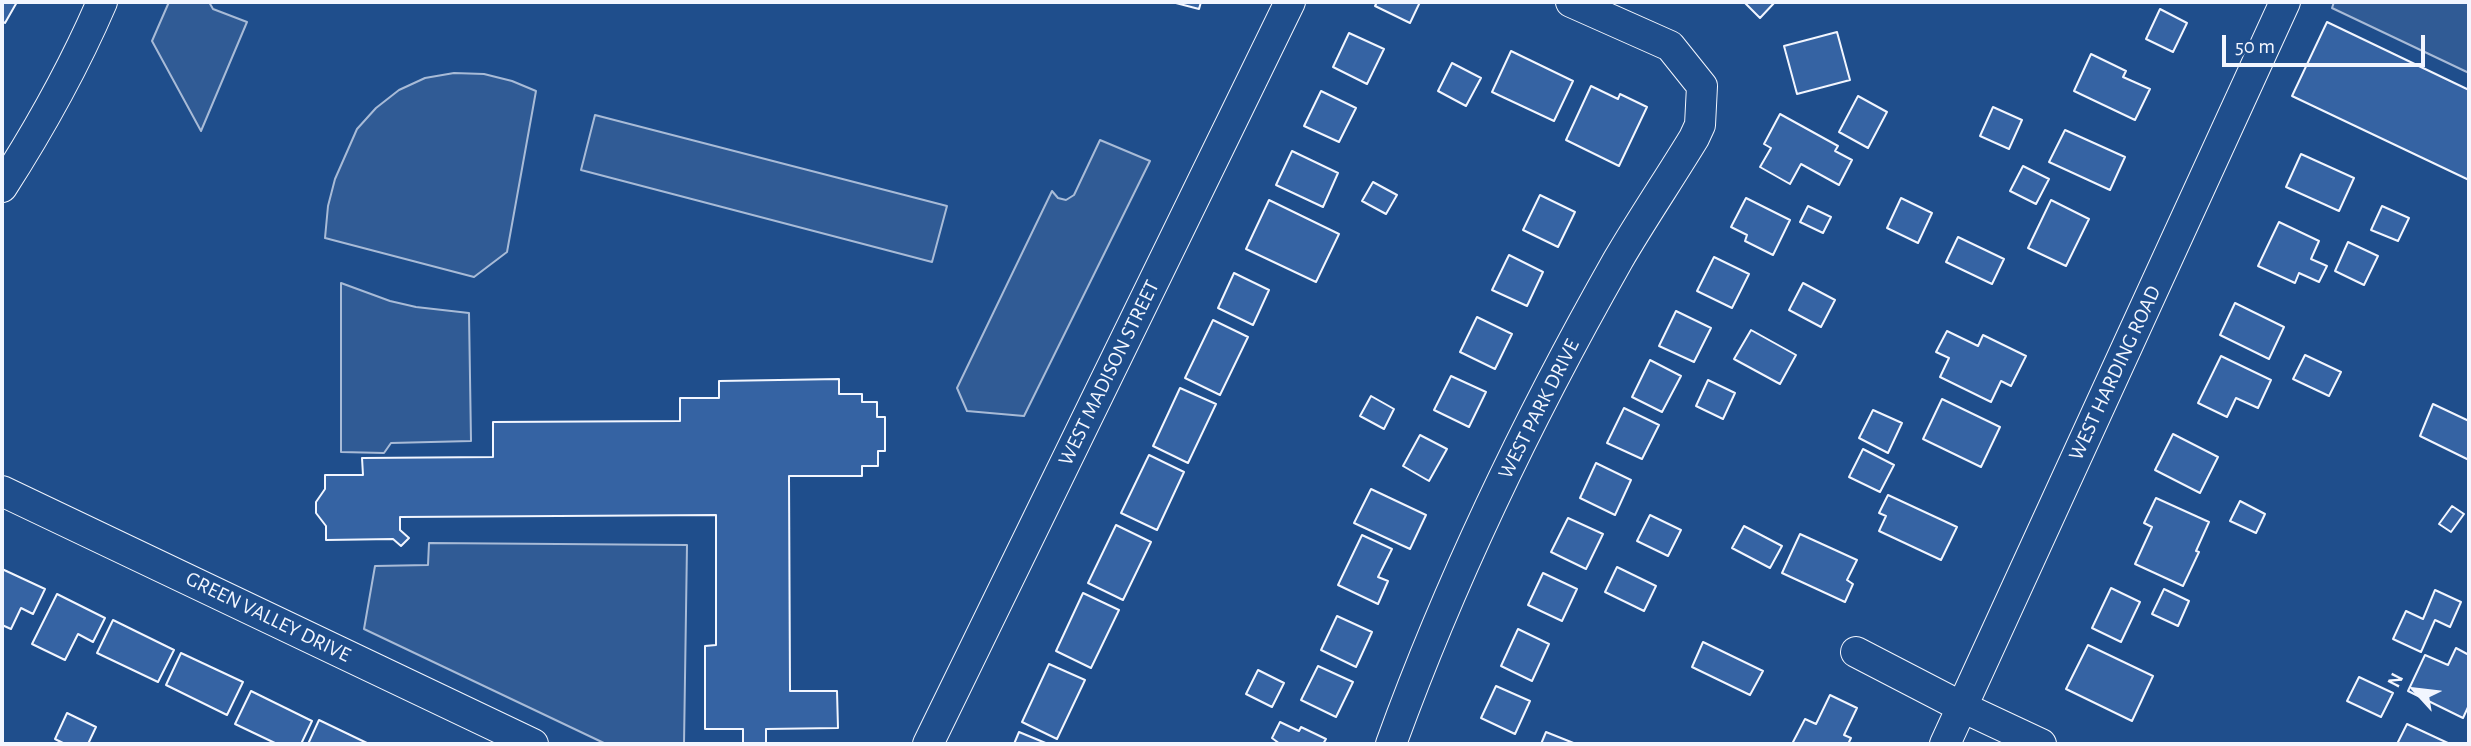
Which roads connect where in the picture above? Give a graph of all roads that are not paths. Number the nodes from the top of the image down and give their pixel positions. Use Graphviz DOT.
graph roads {
  1 [pos="102,2"];
  2 [pos="1290,2"];
  3 [pos="1571,2"];
  4 [pos="2285,2"];
  5 [pos="2,187"];
  6 [pos="2,491"];
  7 [pos="1856,652"];
  8 [pos="1962,707"];
  9 [pos="533,744"];
  10 [pos="928,744"];
  11 [pos="1391,744"];
  12 [pos="1945,744"];
  13 [pos="2041,744"];
  1 -- 5 [label="street"];
  2 -- 10 [label="street, WEST MADISON STREET"];
  3 -- 11 [label="street, WEST PARK DRIVE"];
  4 -- 8 [label="street, WEST HARDING ROAD"];
  6 -- 9 [label="street, GREEN VALLEY DRIVE"];
  7 -- 8 [label="street"];
  8 -- 12 [label="street, WEST HARDING ROAD"];
  8 -- 13 [label="street"];
}
